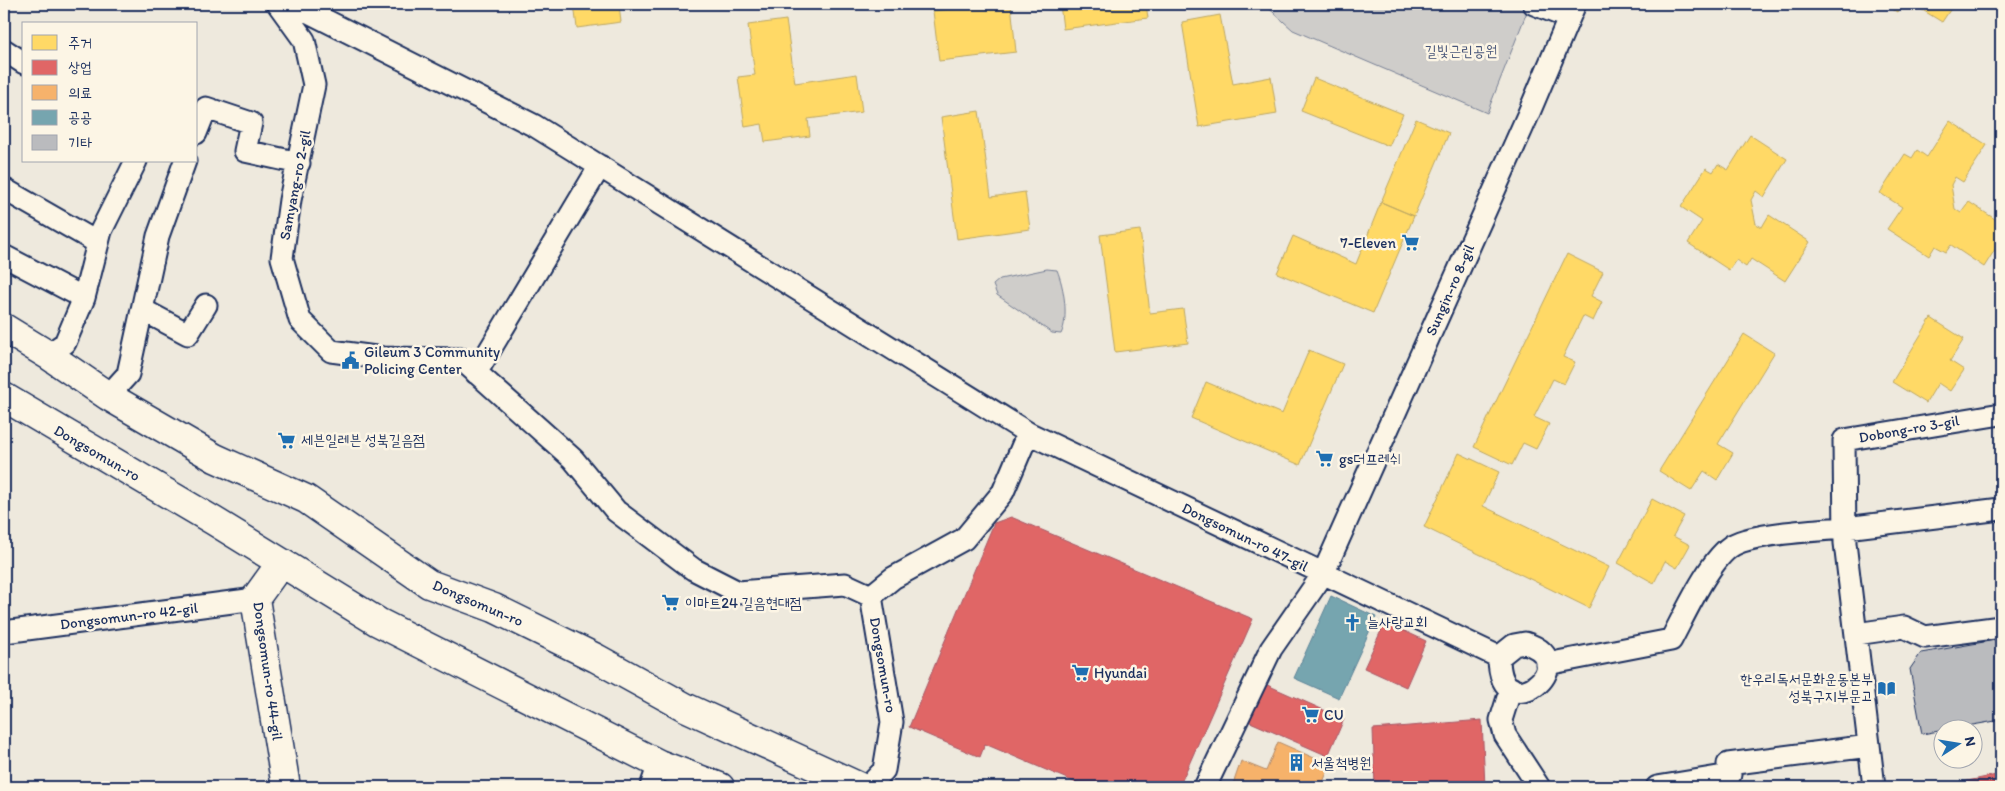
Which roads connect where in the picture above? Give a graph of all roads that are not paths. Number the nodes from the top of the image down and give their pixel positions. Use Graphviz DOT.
graph roads {
  1 [pos="278,4"];
  2 [pos="294,4"];
  3 [pos="1534,4"];
  4 [pos="1572,11"];
  5 [pos="4,50"];
  6 [pos="22,62"];
  7 [pos="198,128"];
  8 [pos="136,162"];
  9 [pos="185,162"];
  10 [pos="299,163"];
  11 [pos="600,166"];
  12 [pos="4,189"];
  13 [pos="98,243"];
  14 [pos="4,256"];
  15 [pos="84,298"];
  16 [pos="206,305"];
  17 [pos="143,310"];
  18 [pos="4,328"];
  19 [pos="48,355"];
  20 [pos="468,366"];
  21 [pos="108,396"];
  22 [pos="4,397"];
  23 [pos="2001,414"];
  24 [pos="1028,433"];
  25 [pos="2001,509"];
  26 [pos="1845,528"];
  27 [pos="280,563"];
  28 [pos="1323,574"];
  29 [pos="871,596"];
  30 [pos="255,600"];
  31 [pos="2001,627"];
  32 [pos="4,632"];
  33 [pos="1856,634"];
  34 [pos="1499,657"];
  35 [pos="1547,664"];
  36 [pos="1511,688"];
  37 [pos="1869,746"];
  38 [pos="655,775"];
  39 [pos="1731,781"];
  40 [pos="286,787"];
  41 [pos="720,787"];
  42 [pos="860,787"];
  43 [pos="868,787"];
  44 [pos="1205,787"];
  45 [pos="1539,787"];
  46 [pos="1657,787"];
  47 [pos="1874,787"];
  1 -- 10 [label="street, Samyang-ro 2-gil"];
  2 -- 11 [label="street, Dongsomun-ro 47-gil"];
  3 -- 4 [label="street"];
  4 -- 28 [label="street, Sungin-ro 8-gil"];
  5 -- 6 [label="street"];
  7 -- 10 [label="street"];
  8 -- 13 [label="street"];
  9 -- 17 [label="street"];
  10 -- 20 [label="street, Samyang-ro 2-gil"];
  11 -- 20 [label="street"];
  11 -- 24 [label="street, Dongsomun-ro 47-gil"];
  12 -- 13 [label="street"];
  13 -- 15 [label="street"];
  14 -- 15 [label="street"];
  15 -- 19 [label="street"];
  16 -- 17 [label="street"];
  17 -- 21 [label="street"];
  18 -- 19 [label="main road, Dongsomun-ro"];
  19 -- 21 [label="main road, Dongsomun-ro"];
  20 -- 29 [label="street"];
  21 -- 42 [label="main road, Dongsomun-ro"];
  22 -- 27 [label="main road, Dongsomun-ro"];
  23 -- 26 [label="street, Dobong-ro 3-gil"];
  24 -- 28 [label="street, Dongsomun-ro 47-gil"];
  24 -- 29 [label="street"];
  25 -- 26 [label="street"];
  26 -- 33 [label="street, Dobong-ro 3-gil"];
  26 -- 35 [label="street"];
  27 -- 30 [label="main road, Dongsomun-ro 44-gil"];
  27 -- 38 [label="main road, Dongsomun-ro"];
  28 -- 34 [label="street"];
  28 -- 44 [label="street, Dongsomun-ro 47-gil"];
  29 -- 43 [label="street, Dongsomun-ro"];
  30 -- 32 [label="street, Dongsomun-ro 42-gil"];
  30 -- 40 [label="main road, Dongsomun-ro 44-gil"];
  31 -- 33 [label="street"];
  33 -- 37 [label="street, Dobong-ro 3-gil"];
  34 -- 35 [label="street"];
  34 -- 36 [label="street"];
  35 -- 36 [label="street"];
  36 -- 45 [label="street"];
  37 -- 39 [label="street"];
  37 -- 47 [label="street, Dobong-ro 3-gil"];
  38 -- 41 [label="main road, Dongsomun-ro"];
  39 -- 46 [label="street"];
}
